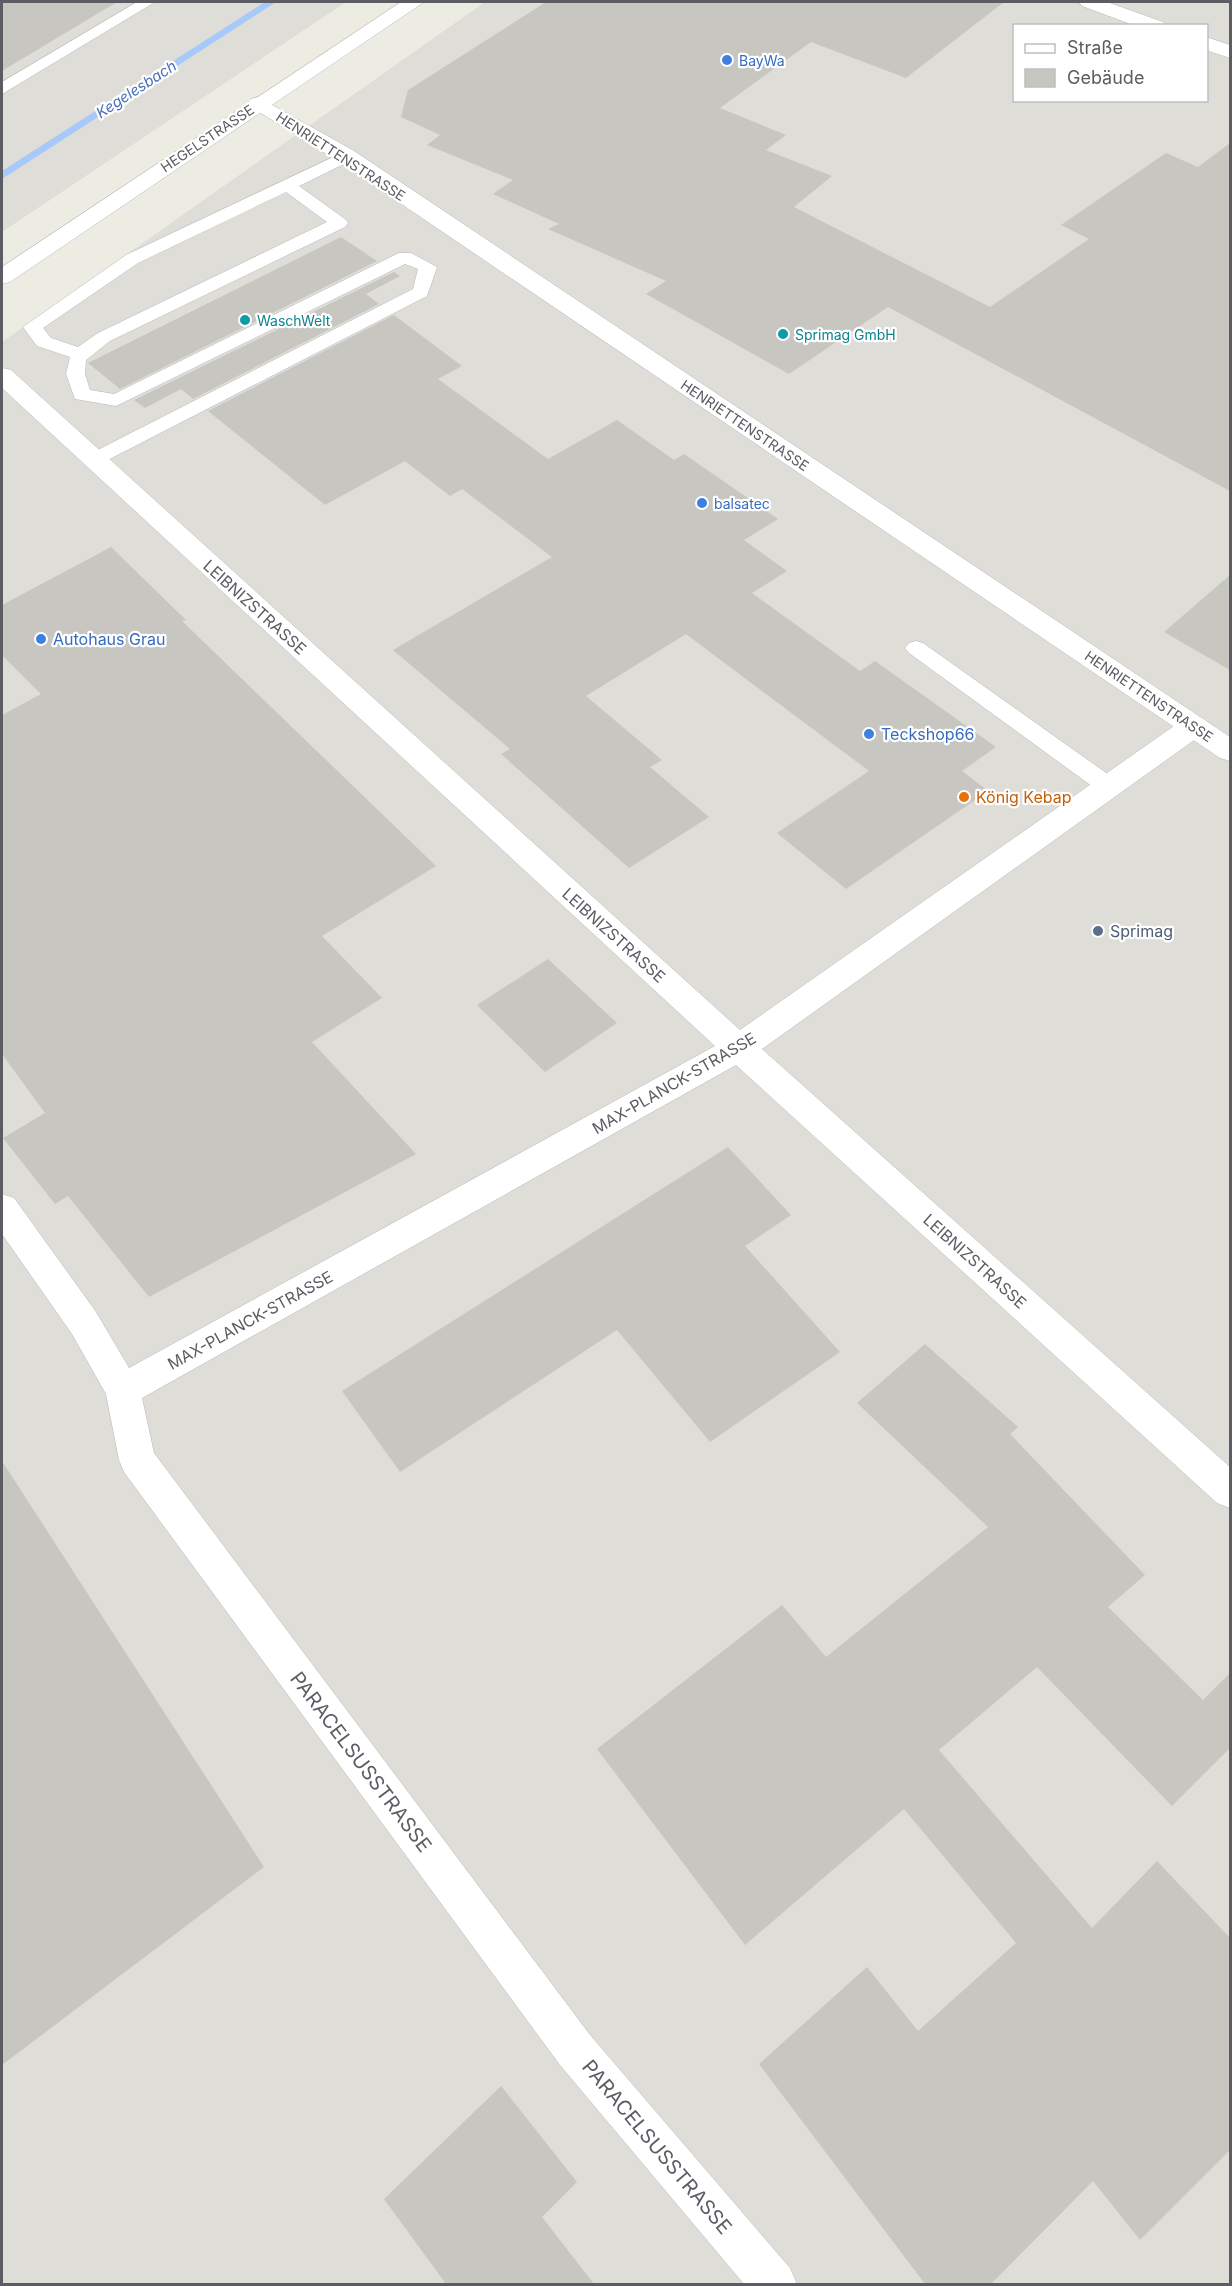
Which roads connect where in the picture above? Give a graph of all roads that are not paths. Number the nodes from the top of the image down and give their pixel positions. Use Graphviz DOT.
graph roads {
  1 [pos="147,2"];
  2 [pos="414,2"];
  3 [pos="1089,2"];
  4 [pos="1150,24"];
  5 [pos="1208,44"];
  6 [pos="1230,52"];
  7 [pos="2,89"];
  8 [pos="258,103"];
  9 [pos="346,156"];
  10 [pos="287,185"];
  11 [pos="2,277"];
  12 [pos="79,354"];
  13 [pos="2,375"];
  14 [pos="93,460"];
  15 [pos="916,648"];
  16 [pos="1194,726"];
  17 [pos="1230,751"];
  18 [pos="1108,786"];
  19 [pos="739,1048"];
  20 [pos="2,1208"];
  21 [pos="123,1390"];
  22 [pos="1230,1491"];
  23 [pos="774,2284"];
  1 -- 7 [label="lane"];
  2 -- 8 [label="street, HEGELSTRASSE"];
  3 -- 4 [label="street"];
  5 -- 6 [label="street"];
  8 -- 9 [label="street, HENRIETTENSTRASSE"];
  8 -- 11 [label="street, HEGELSTRASSE"];
  9 -- 10 [label="lane"];
  9 -- 16 [label="street, HENRIETTENSTRASSE"];
  10 -- 12 [label="lane"];
  10 -- 12 [label="lane"];
  12 -- 14 [label="lane"];
  13 -- 14 [label="street, LEIBNIZSTRASSE"];
  14 -- 19 [label="street, LEIBNIZSTRASSE"];
  15 -- 18 [label="lane"];
  16 -- 17 [label="street, HENRIETTENSTRASSE"];
  16 -- 18 [label="street, MAX-PLANCK-STRASSE"];
  18 -- 19 [label="street, MAX-PLANCK-STRASSE"];
  19 -- 21 [label="street, MAX-PLANCK-STRASSE"];
  19 -- 22 [label="street, LEIBNIZSTRASSE"];
  20 -- 21 [label="street, PARACELSUSSTRASSE"];
  21 -- 23 [label="street, PARACELSUSSTRASSE"];
}
